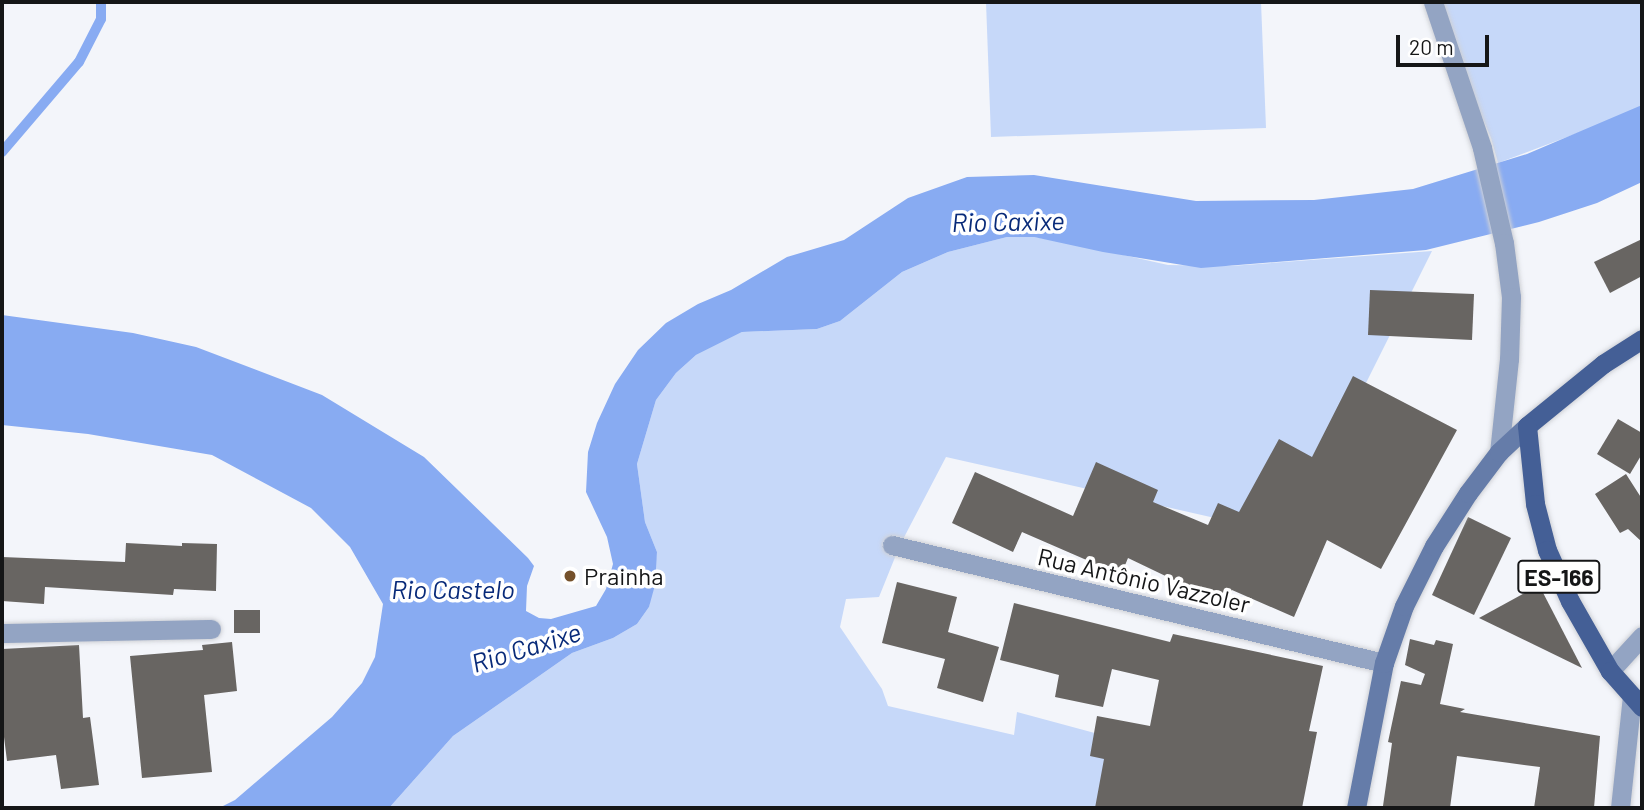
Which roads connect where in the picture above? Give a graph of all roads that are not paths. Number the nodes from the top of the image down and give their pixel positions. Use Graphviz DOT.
graph roads {
  1 [pos="1433,2"];
  2 [pos="1642,339"];
  3 [pos="1527,426"];
  4 [pos="1499,453"];
  5 [pos="892,545"];
  6 [pos="211,629"];
  7 [pos="2,633"];
  8 [pos="1642,636"];
  9 [pos="1384,663"];
  10 [pos="1610,671"];
  11 [pos="1637,701"];
  12 [pos="1356,808"];
  13 [pos="1620,808"];
  1 -- 4 [label="street"];
  2 -- 3 [label="main road"];
  3 -- 4 [label="main road"];
  3 -- 10 [label="main road, ES-166"];
  4 -- 9 [label="main road"];
  5 -- 9 [label="street, Rua Antônio Vazzoler"];
  6 -- 7 [label="street"];
  8 -- 10 [label="street"];
  9 -- 12 [label="main road"];
  10 -- 11 [label="main road, ES-166"];
  11 -- 13 [label="street"];
}
